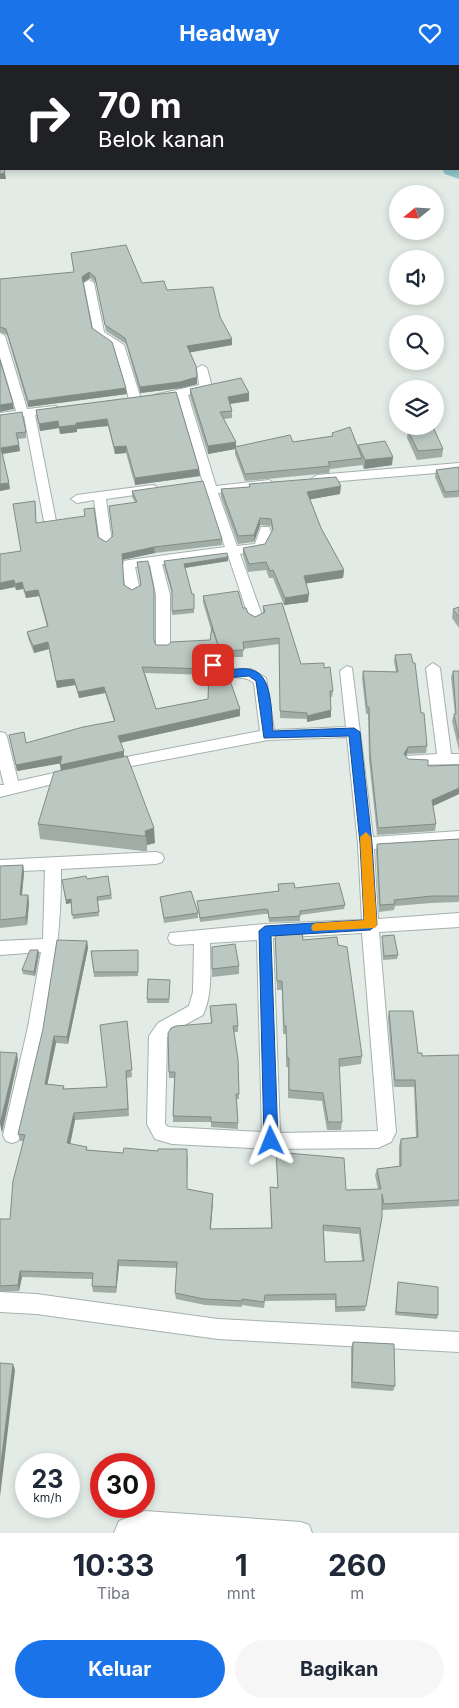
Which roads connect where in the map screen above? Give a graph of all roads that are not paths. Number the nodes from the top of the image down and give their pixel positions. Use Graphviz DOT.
graph roads {
  1 [pos="89,283"];
  2 [pos="0,336"];
  3 [pos="202,368"];
  4 [pos="182,393"];
  5 [pos="67,407"];
  6 [pos="26,412"];
  7 [pos="0,416"];
  8 [pos="459,467"];
  9 [pos="302,481"];
  10 [pos="282,482"];
  11 [pos="206,484"];
  12 [pos="164,487"];
  13 [pos="100,497"];
  14 [pos="77,499"];
  15 [pos="50,521"];
  16 [pos="264,530"];
  17 [pos="106,543"];
  18 [pos="231,551"];
  19 [pos="154,559"];
  20 [pos="133,591"];
  21 [pos="256,618"];
  22 [pos="163,647"];
  23 [pos="213,665"];
  24 [pos="433,668"];
  25 [pos="347,671"];
  26 [pos="354,732"];
  27 [pos="268,735"];
  28 [pos="0,737"];
  29 [pos="452,759"];
  30 [pos="412,760"];
  31 [pos="6,790"];
  32 [pos="459,837"];
  33 [pos="366,843"];
  34 [pos="156,858"];
  35 [pos="53,863"];
  36 [pos="0,866"];
  37 [pos="459,920"];
  38 [pos="370,925"];
  39 [pos="265,931"];
  40 [pos="202,936"];
  41 [pos="176,938"];
  42 [pos="50,945"];
  43 [pos="0,948"];
  44 [pos="12,1135"];
  45 [pos="271,1141"];
  46 [pos="0,1302"];
  47 [pos="459,1342"];
  48 [pos="125,1533"];
  49 [pos="301,1533"];
  1 -- 4 [label="street"];
  2 -- 6 [label="street"];
  3 -- 4 [label="street"];
  4 -- 11 [label="street"];
  5 -- 6 [label="street"];
  6 -- 7 [label="street"];
  6 -- 15 [label="street"];
  8 -- 9 [label="street"];
  10 -- 11 [label="street"];
  11 -- 18 [label="street"];
  12 -- 13 [label="street"];
  13 -- 14 [label="street"];
  13 -- 17 [label="street"];
  16 -- 18 [label="street"];
  18 -- 19 [label="street"];
  18 -- 21 [label="street"];
  19 -- 20 [label="street"];
  19 -- 22 [label="street"];
  23 -- 27 [label="street"];
  24 -- 29 [label="street"];
  25 -- 26 [label="street"];
  26 -- 27 [label="street"];
  26 -- 33 [label="street"];
  27 -- 31 [label="street"];
  28 -- 31 [label="street"];
  29 -- 30 [label="street"];
  32 -- 33 [label="street"];
  33 -- 38 [label="street"];
  34 -- 35 [label="street"];
  35 -- 36 [label="street"];
  35 -- 42 [label="street"];
  37 -- 38 [label="street"];
  38 -- 39 [label="street"];
  38 -- 45 [label="street"];
  39 -- 40 [label="street"];
  39 -- 45 [label="street"];
  40 -- 41 [label="street"];
  40 -- 45 [label="street"];
  42 -- 43 [label="street"];
  42 -- 44 [label="street"];
  46 -- 47 [label="street"];
  48 -- 49 [label="street"];
}
